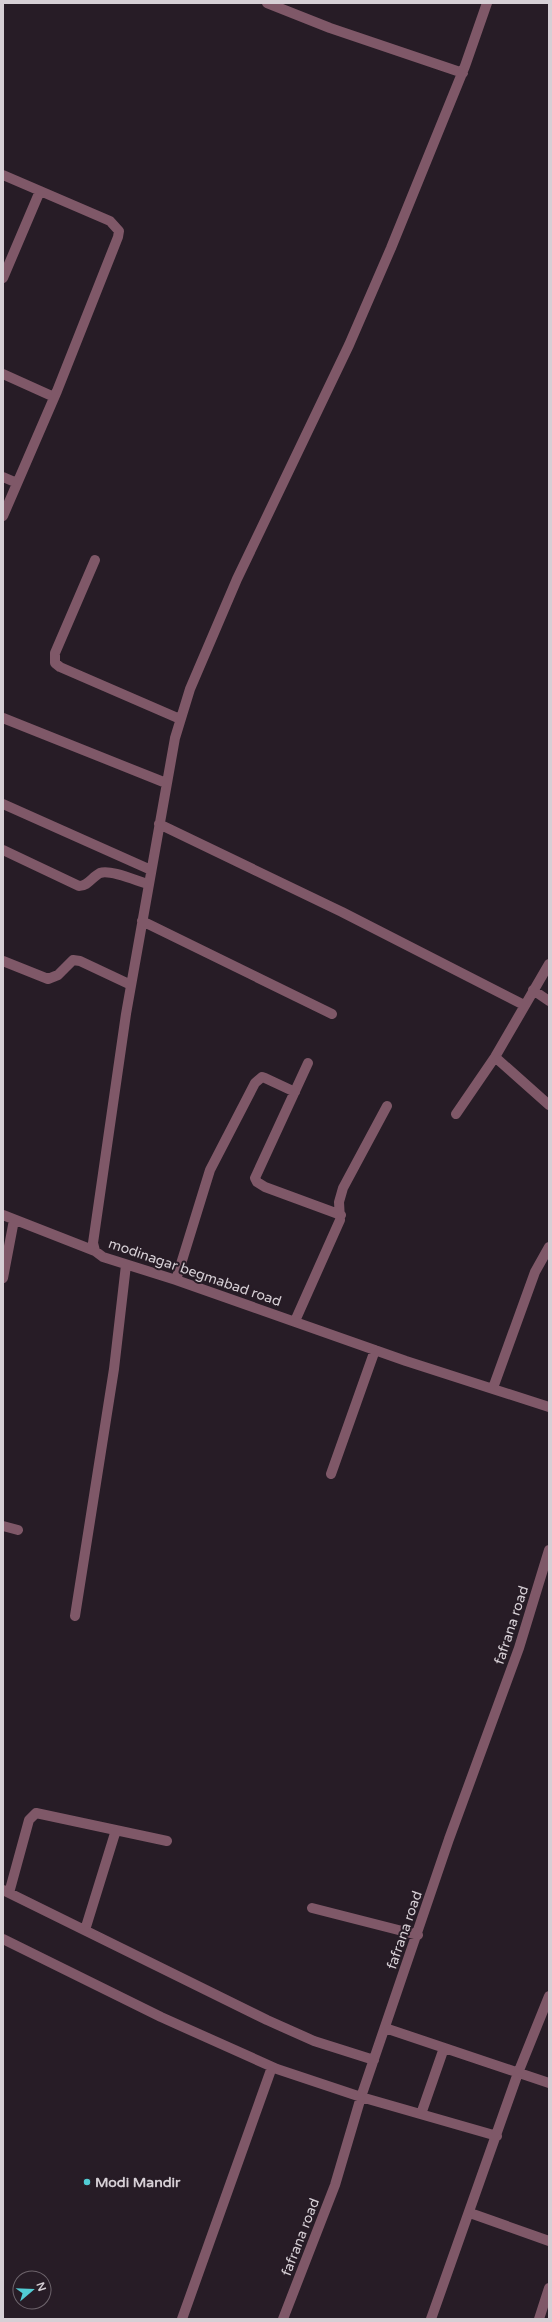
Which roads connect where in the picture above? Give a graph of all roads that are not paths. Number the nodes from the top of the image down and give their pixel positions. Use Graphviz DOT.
graph roads {
  1 [pos="267,3"];
  2 [pos="484,4"];
  3 [pos="463,73"];
  4 [pos="3,175"];
  5 [pos="40,191"];
  6 [pos="3,278"];
  7 [pos="3,374"];
  8 [pos="54,397"];
  9 [pos="3,477"];
  10 [pos="17,483"];
  11 [pos="3,516"];
  12 [pos="95,560"];
  13 [pos="3,718"];
  14 [pos="180,719"];
  15 [pos="166,783"];
  16 [pos="3,804"];
  17 [pos="159,824"];
  18 [pos="3,850"];
  19 [pos="151,870"];
  20 [pos="148,884"];
  21 [pos="142,921"];
  22 [pos="3,961"];
  23 [pos="549,964"];
  24 [pos="133,976"];
  25 [pos="533,990"];
  26 [pos="549,1001"];
  27 [pos="524,1005"];
  28 [pos="332,1014"];
  29 [pos="495,1057"];
  30 [pos="308,1063"];
  31 [pos="295,1092"];
  32 [pos="549,1105"];
  33 [pos="387,1106"];
  34 [pos="456,1114"];
  35 [pos="3,1215"];
  36 [pos="341,1215"];
  37 [pos="14,1220"];
  38 [pos="549,1247"];
  39 [pos="95,1251"];
  40 [pos="126,1265"];
  41 [pos="3,1278"];
  42 [pos="176,1280"];
  43 [pos="295,1321"];
  44 [pos="375,1350"];
  45 [pos="492,1388"];
  46 [pos="549,1407"];
  47 [pos="331,1474"];
  48 [pos="3,1526"];
  49 [pos="18,1530"];
  50 [pos="549,1550"];
  51 [pos="75,1616"];
  52 [pos="116,1830"];
  53 [pos="167,1841"];
  54 [pos="6,1892"];
  55 [pos="312,1908"];
  56 [pos="85,1930"];
  57 [pos="418,1935"];
  58 [pos="3,1939"];
  59 [pos="549,1996"];
  60 [pos="385,2028"];
  61 [pos="444,2048"];
  62 [pos="374,2060"];
  63 [pos="272,2067"];
  64 [pos="518,2073"];
  65 [pos="549,2083"];
  66 [pos="361,2097"];
  67 [pos="421,2114"];
  68 [pos="497,2136"];
  69 [pos="470,2213"];
  70 [pos="549,2241"];
  71 [pos="549,2288"];
  72 [pos="182,2319"];
  73 [pos="283,2319"];
  74 [pos="431,2319"];
  75 [pos="539,2319"];
  1 -- 3 [label="street"];
  2 -- 3 [label="street, modinagar begmabad road"];
  3 -- 14 [label="street, modinagar begmabad road"];
  4 -- 5 [label="street"];
  5 -- 6 [label="street"];
  5 -- 8 [label="street"];
  7 -- 8 [label="street"];
  8 -- 10 [label="street"];
  9 -- 10 [label="street"];
  10 -- 11 [label="street"];
  12 -- 14 [label="street"];
  13 -- 15 [label="street"];
  14 -- 15 [label="street, modinagar begmabad road"];
  15 -- 17 [label="street, modinagar begmabad road"];
  16 -- 19 [label="street"];
  17 -- 19 [label="street, modinagar begmabad road"];
  17 -- 27 [label="street"];
  18 -- 20 [label="street"];
  19 -- 20 [label="street, modinagar begmabad road"];
  20 -- 21 [label="street, modinagar begmabad road"];
  21 -- 24 [label="street, modinagar begmabad road"];
  21 -- 28 [label="street"];
  22 -- 24 [label="street"];
  23 -- 25 [label="street"];
  24 -- 39 [label="street, modinagar begmabad road"];
  25 -- 26 [label="street"];
  25 -- 27 [label="street"];
  27 -- 29 [label="street"];
  29 -- 32 [label="street"];
  29 -- 34 [label="street"];
  30 -- 31 [label="street"];
  31 -- 36 [label="street"];
  31 -- 42 [label="street"];
  33 -- 36 [label="street"];
  35 -- 37 [label="street"];
  36 -- 43 [label="street"];
  37 -- 39 [label="street"];
  37 -- 41 [label="street"];
  38 -- 45 [label="street"];
  39 -- 40 [label="street, modinagar begmabad road"];
  40 -- 42 [label="street, modinagar begmabad road"];
  40 -- 51 [label="street"];
  42 -- 43 [label="street, modinagar begmabad road"];
  43 -- 44 [label="street, modinagar begmabad road"];
  44 -- 45 [label="street, modinagar begmabad road"];
  44 -- 47 [label="street"];
  45 -- 46 [label="street, modinagar begmabad road"];
  48 -- 49 [label="street"];
  50 -- 57 [label="street, fafrana road"];
  52 -- 53 [label="street"];
  52 -- 54 [label="street"];
  52 -- 56 [label="street"];
  54 -- 56 [label="street"];
  55 -- 57 [label="street"];
  56 -- 62 [label="street"];
  57 -- 60 [label="street, fafrana road"];
  58 -- 63 [label="street"];
  59 -- 64 [label="street"];
  60 -- 61 [label="street"];
  60 -- 62 [label="street, fafrana road"];
  61 -- 64 [label="street"];
  61 -- 67 [label="street"];
  62 -- 66 [label="street, fafrana road"];
  63 -- 66 [label="street"];
  63 -- 72 [label="street"];
  64 -- 65 [label="street"];
  64 -- 68 [label="street"];
  66 -- 67 [label="street"];
  66 -- 73 [label="street, fafrana road"];
  67 -- 68 [label="street"];
  68 -- 69 [label="street"];
  69 -- 70 [label="street"];
  69 -- 74 [label="street"];
  71 -- 75 [label="street"];
}
